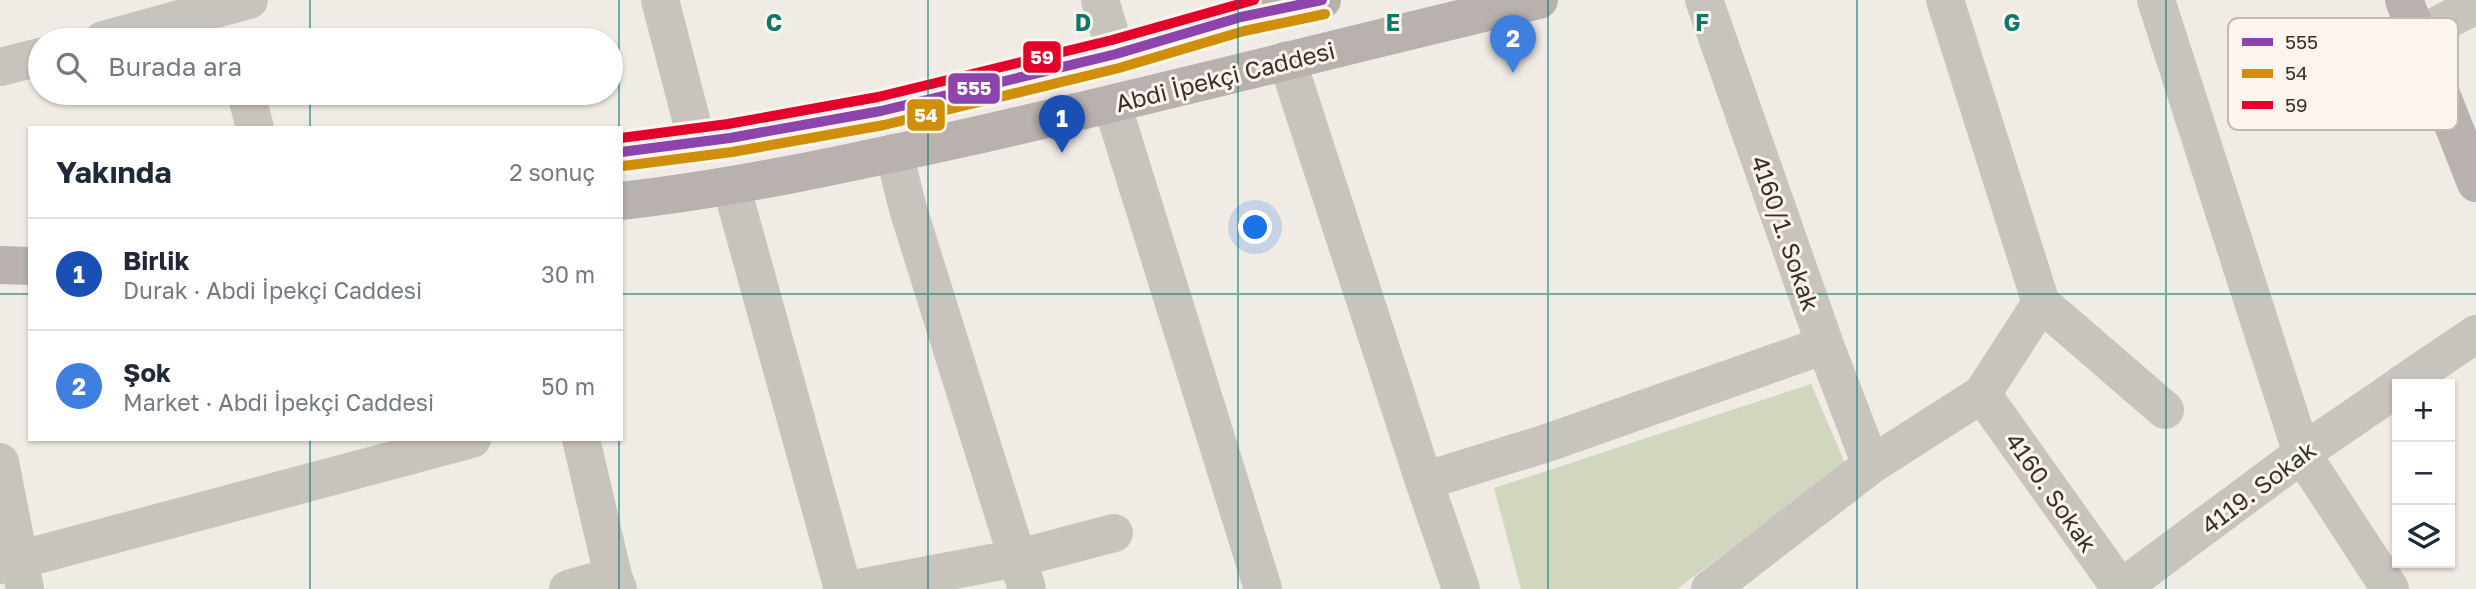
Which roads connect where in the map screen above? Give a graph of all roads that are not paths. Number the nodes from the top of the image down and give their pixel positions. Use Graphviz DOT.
graph roads {
  1 [pos="660,0"];
  2 [pos="1100,0"];
  3 [pos="1322,0"];
  4 [pos="1539,0"];
  5 [pos="1704,0"];
  6 [pos="1945,0"];
  7 [pos="2156,0"];
  8 [pos="2404,0"];
  9 [pos="2476,5"];
  10 [pos="1261,6"];
  11 [pos="231,12"];
  12 [pos="2410,18"];
  13 [pos="2451,18"];
  14 [pos="158,28"];
  15 [pos="1116,54"];
  16 [pos="28,60"];
  17 [pos="1287,60"];
  18 [pos="0,67"];
  19 [pos="1112,104"];
  20 [pos="249,105"];
  21 [pos="254,126"];
  22 [pos="2455,130"];
  23 [pos="697,142"];
  24 [pos="623,152"];
  25 [pos="894,153"];
  26 [pos="2476,183"];
  27 [pos="731,186"];
  28 [pos="623,201"];
  29 [pos="2040,303"];
  30 [pos="2476,334"];
  31 [pos="1825,345"];
  32 [pos="2409,379"];
  33 [pos="2392,391"];
  34 [pos="1982,394"];
  35 [pos="2165,410"];
  36 [pos="465,441"];
  37 [pos="581,441"];
  38 [pos="2302,454"];
  39 [pos="0,462"];
  40 [pos="1871,465"];
  41 [pos="1423,481"];
  42 [pos="1114,533"];
  43 [pos="15,571"];
  44 [pos="1022,573"];
  45 [pos="615,583"];
  46 [pos="568,589"];
  47 [pos="843,589"];
  48 [pos="854,589"];
  49 [pos="1262,589"];
  50 [pos="1461,589"];
  51 [pos="1710,589"];
  52 [pos="2121,589"];
  53 [pos="2390,589"];
  1 -- 23 [label="street"];
  2 -- 15 [label="street"];
  3 -- 10 [label="main road, Abdi İpekçi Caddesi"];
  4 -- 17 [label="main road, Abdi İpekçi Caddesi"];
  5 -- 31 [label="street, 4160/1. Sokak"];
  6 -- 29 [label="street"];
  7 -- 38 [label="street"];
  8 -- 12 [label="main road"];
  9 -- 13 [label="street"];
  10 -- 15 [label="main road, Abdi İpekçi Caddesi"];
  11 -- 14 [label="street"];
  15 -- 23 [label="main road, Abdi İpekçi Caddesi"];
  16 -- 18 [label="street"];
  17 -- 19 [label="main road, Abdi İpekçi Caddesi"];
  17 -- 41 [label="street"];
  19 -- 25 [label="main road, Abdi İpekçi Caddesi"];
  19 -- 49 [label="street"];
  20 -- 21 [label="street"];
  22 -- 26 [label="main road"];
  23 -- 24 [label="main road, Abdi İpekçi Caddesi"];
  25 -- 27 [label="main road, Abdi İpekçi Caddesi"];
  25 -- 44 [label="street"];
  27 -- 28 [label="main road, Abdi İpekçi Caddesi"];
  27 -- 47 [label="street"];
  29 -- 34 [label="street"];
  29 -- 35 [label="street"];
  30 -- 32 [label="street"];
  31 -- 40 [label="street, 4160/1. Sokak"];
  31 -- 41 [label="street"];
  33 -- 38 [label="street, 4119. Sokak"];
  34 -- 40 [label="street"];
  34 -- 52 [label="street, 4160. Sokak"];
  36 -- 43 [label="street"];
  37 -- 45 [label="street"];
  38 -- 52 [label="street, 4119. Sokak"];
  38 -- 53 [label="street"];
  39 -- 43 [label="street"];
  40 -- 51 [label="street"];
  41 -- 50 [label="street"];
  42 -- 44 [label="street"];
  44 -- 48 [label="street"];
  45 -- 46 [label="street"];
}
